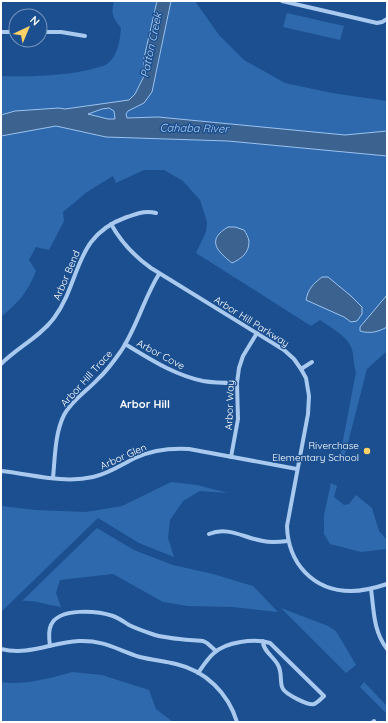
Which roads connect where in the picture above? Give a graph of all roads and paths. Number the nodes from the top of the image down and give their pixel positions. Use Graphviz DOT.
graph roads {
  1 [pos="282,1"];
  2 [pos="387,19"];
  3 [pos="48,32"];
  4 [pos="85,36"];
  5 [pos="156,213"];
  6 [pos="111,224"];
  7 [pos="159,274"];
  8 [pos="257,333"];
  9 [pos="125,344"];
  10 [pos="312,362"];
  11 [pos="1,364"];
  12 [pos="301,369"];
  13 [pos="237,383"];
  14 [pos="231,457"];
  15 [pos="298,469"];
  16 [pos="1,471"];
  17 [pos="53,478"];
  18 [pos="209,534"];
  19 [pos="288,541"];
  20 [pos="387,585"];
  21 [pos="371,589"];
  22 [pos="263,641"];
  23 [pos="50,646"];
  24 [pos="1,649"];
  25 [pos="387,649"];
  26 [pos="216,651"];
  27 [pos="198,673"];
  28 [pos="237,722"];
  1 -- 2 [label="street"];
  3 -- 4 [label="street"];
  5 -- 6 [label="street, Arbor Bend"];
  6 -- 7 [label="street, Arbor Hill Parkway"];
  6 -- 11 [label="street, Arbor Bend"];
  7 -- 8 [label="street, Arbor Hill Parkway"];
  7 -- 9 [label="street, Arbor Hill Trace"];
  8 -- 12 [label="street, Arbor Hill Parkway"];
  8 -- 13 [label="street, Arbor Way"];
  9 -- 13 [label="street, Arbor Cove"];
  9 -- 17 [label="street, Arbor Hill Trace"];
  10 -- 12 [label="street"];
  12 -- 15 [label="street, Arbor Hill Parkway"];
  13 -- 14 [label="street, Arbor Way"];
  14 -- 15 [label="street, Arbor Glen"];
  14 -- 17 [label="street, Arbor Glen"];
  15 -- 19 [label="street, Arbor Hill Parkway"];
  16 -- 17 [label="street, Arbor Glen"];
  18 -- 19 [label="street"];
  19 -- 21 [label="street, Arbor Hill Parkway"];
  20 -- 21 [label="street, Arbor Hill Parkway"];
  21 -- 25 [label="street"];
  22 -- 22 [label="street"];
  22 -- 26 [label="street"];
  23 -- 24 [label="street"];
  23 -- 26 [label="street"];
  23 -- 27 [label="street"];
  26 -- 27 [label="street"];
  27 -- 28 [label="street"];
}
